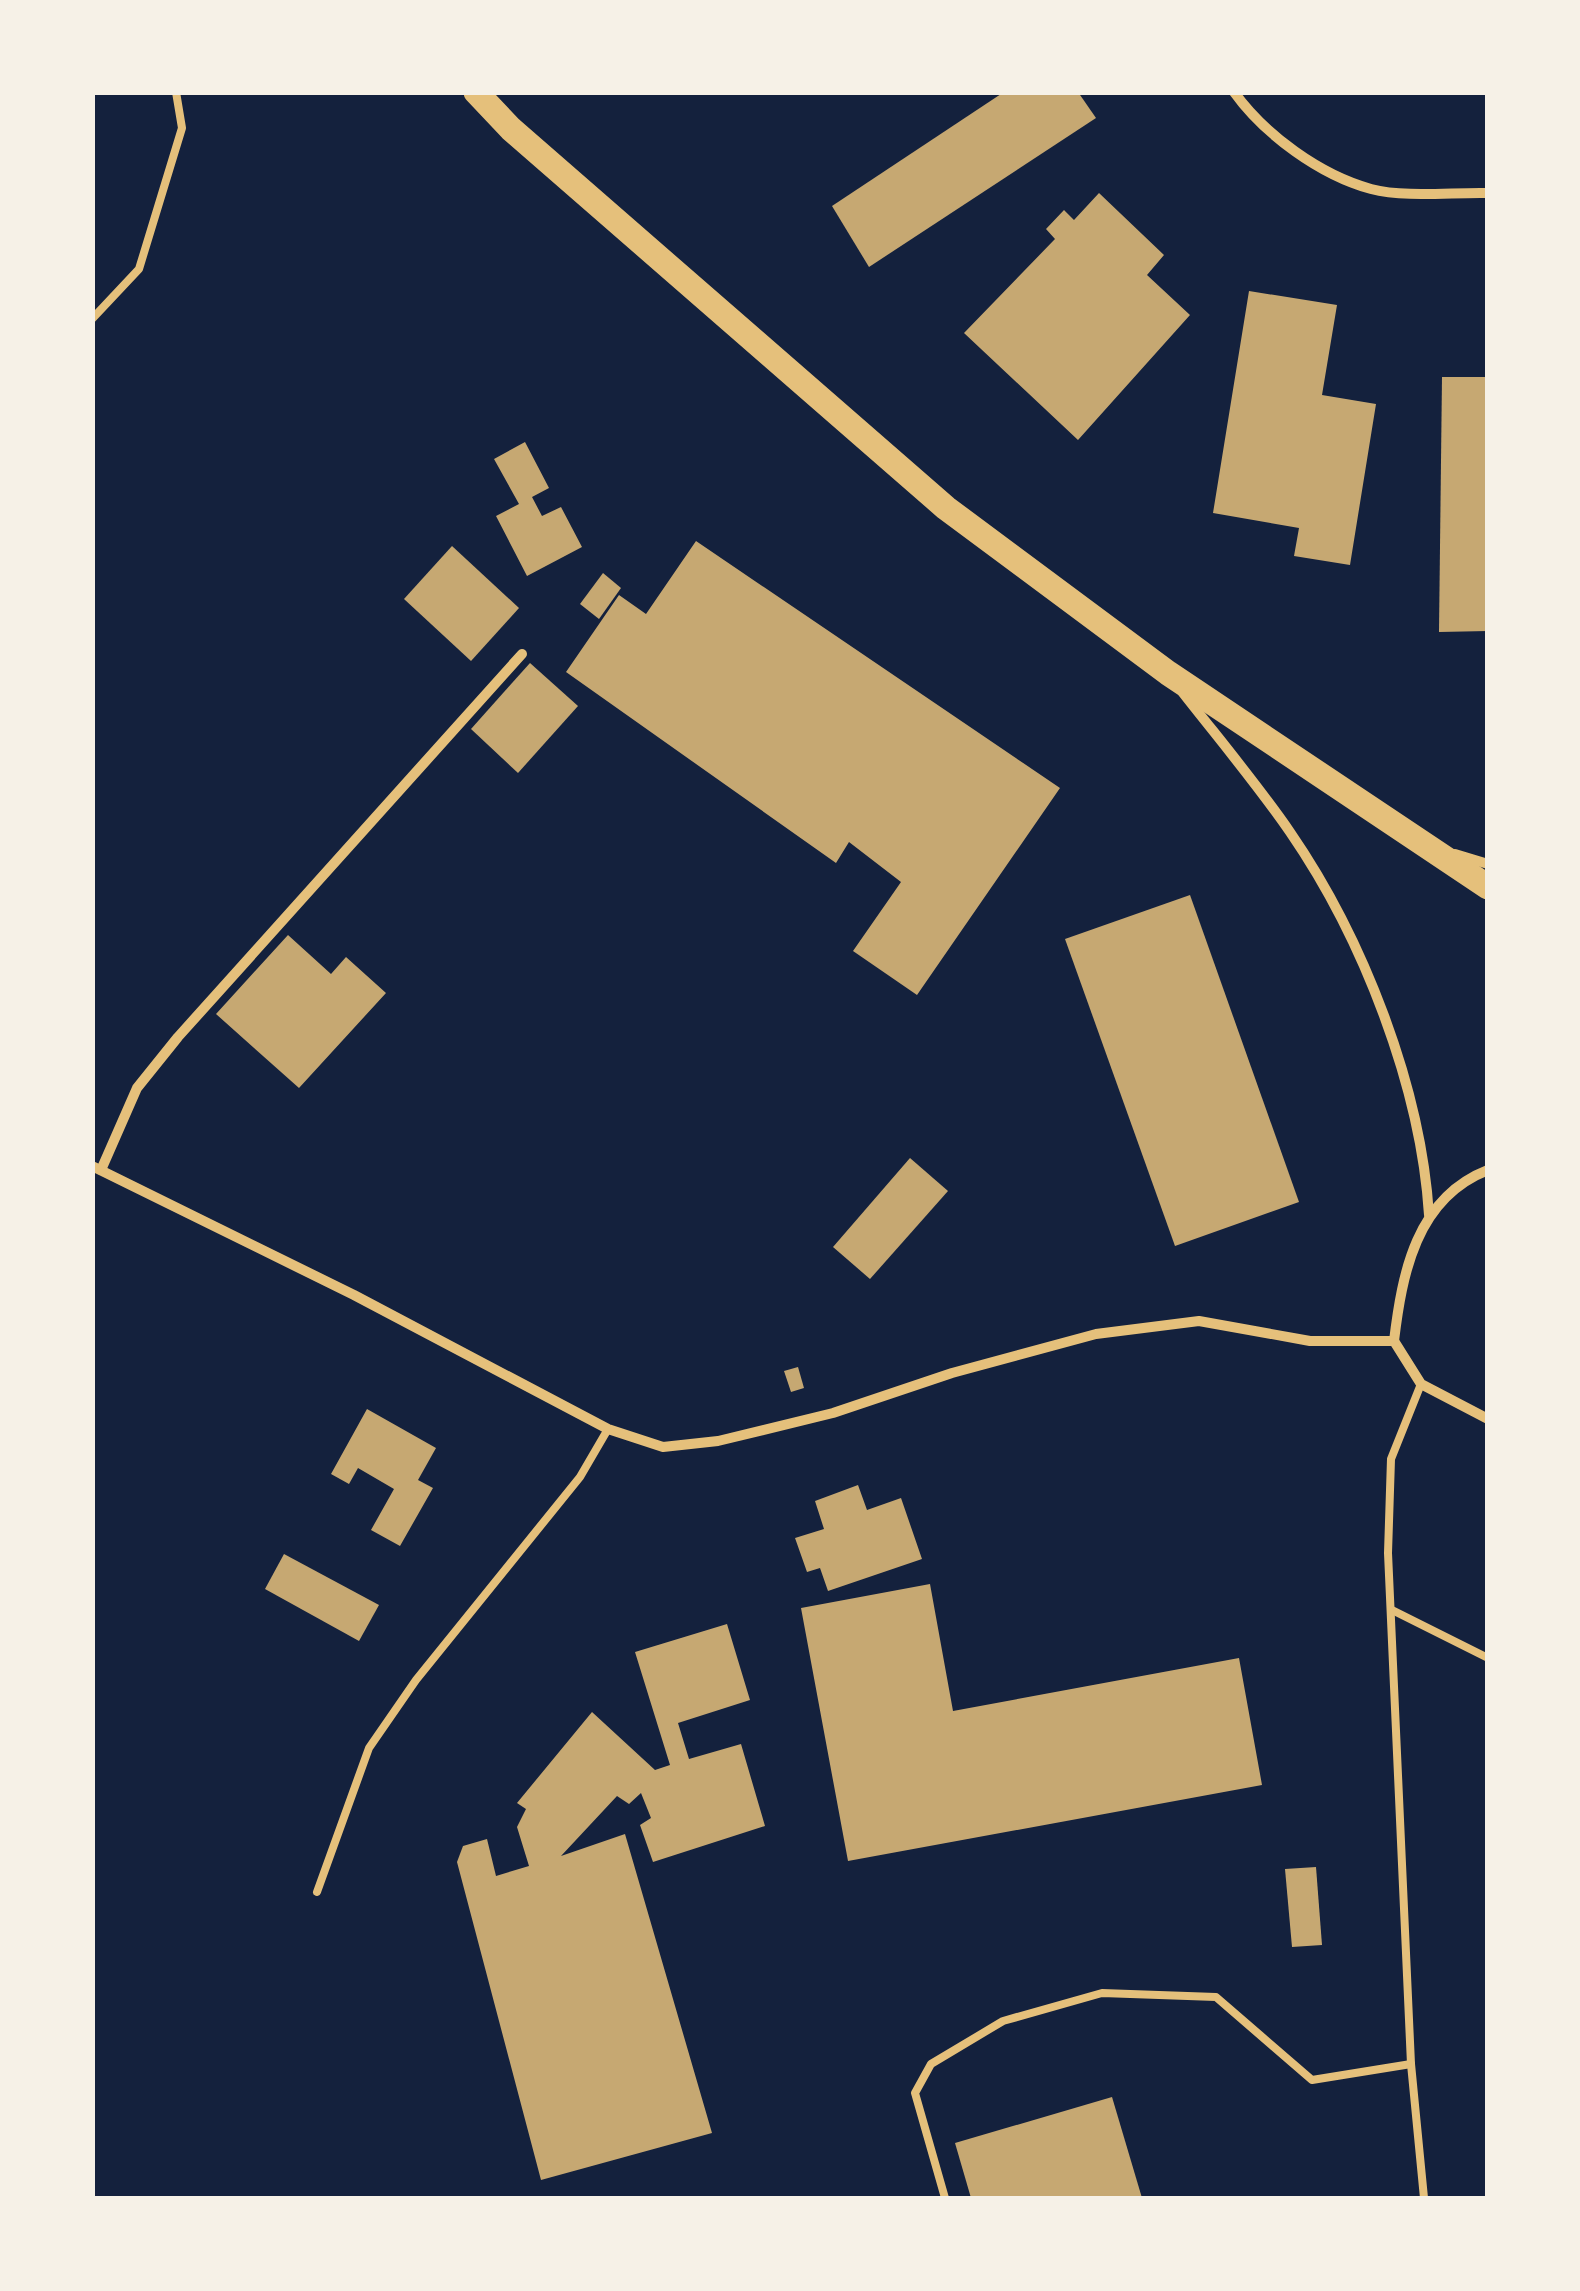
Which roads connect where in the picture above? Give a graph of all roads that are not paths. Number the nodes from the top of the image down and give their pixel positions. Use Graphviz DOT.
graph roads {
  1 [pos="176,92"];
  2 [pos="476,92"];
  3 [pos="1234,92"];
  4 [pos="1488,193"];
  5 [pos="92,319"];
  6 [pos="522,654"];
  7 [pos="1168,672"];
  8 [pos="1416,842"];
  9 [pos="1488,864"];
  10 [pos="1488,887"];
  11 [pos="97,1168"];
  12 [pos="1488,1170"];
  13 [pos="1430,1215"];
  14 [pos="1394,1341"];
  15 [pos="1422,1384"];
  16 [pos="1488,1418"];
  17 [pos="608,1429"];
  18 [pos="1392,1610"];
  19 [pos="1488,1658"];
  20 [pos="317,1892"];
  21 [pos="1411,2064"];
  22 [pos="945,2198"];
  23 [pos="1424,2198"];
  1 -- 5 [label="lane"];
  2 -- 7 [label="main road"];
  3 -- 4 [label="street"];
  6 -- 11 [label="street"];
  7 -- 8 [label="main road"];
  7 -- 13 [label="street"];
  8 -- 9 [label="street"];
  8 -- 10 [label="main road"];
  11 -- 17 [label="street"];
  12 -- 13 [label="street"];
  13 -- 14 [label="street"];
  14 -- 15 [label="street"];
  14 -- 17 [label="street"];
  15 -- 16 [label="street"];
  15 -- 18 [label="lane"];
  17 -- 20 [label="lane"];
  18 -- 19 [label="lane"];
  18 -- 21 [label="lane"];
  21 -- 22 [label="lane"];
  21 -- 23 [label="lane"];
}
